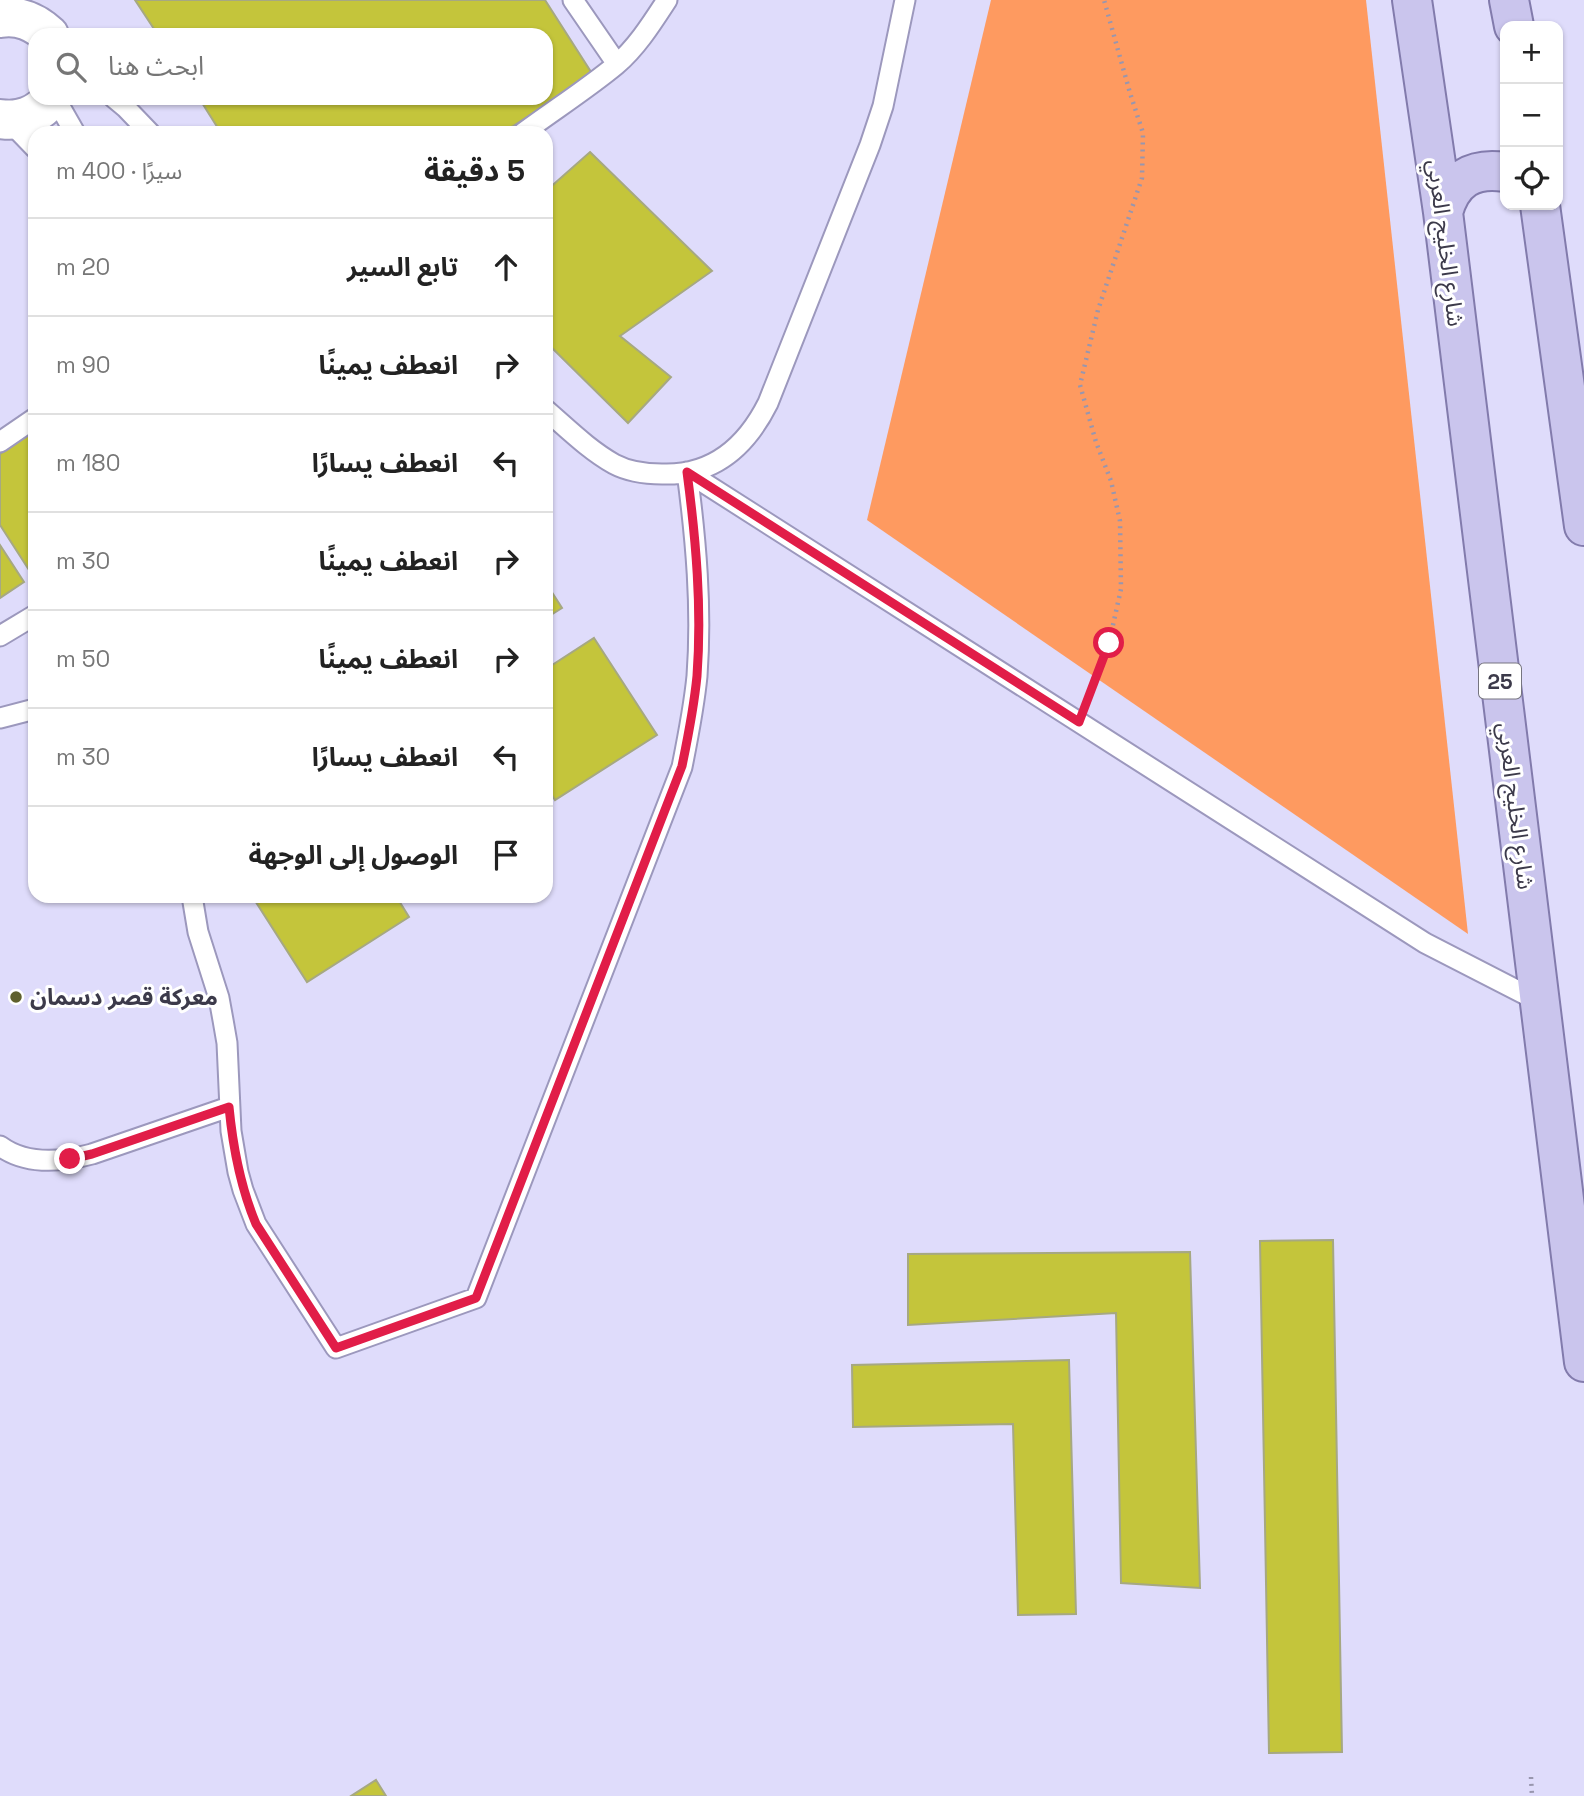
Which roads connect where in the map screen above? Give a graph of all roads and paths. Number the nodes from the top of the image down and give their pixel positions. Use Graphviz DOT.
graph roads {
  1 [pos="573,0"];
  2 [pos="667,0"];
  3 [pos="905,0"];
  4 [pos="1104,0"];
  5 [pos="1412,0"];
  6 [pos="1509,0"];
  7 [pos="1518,0"];
  8 [pos="5,13"];
  9 [pos="1513,21"];
  10 [pos="1520,21"];
  11 [pos="40,28"];
  12 [pos="617,64"];
  13 [pos="46,105"];
  14 [pos="58,105"];
  15 [pos="122,105"];
  16 [pos="4,119"];
  17 [pos="71,126"];
  18 [pos="143,126"];
  19 [pos="533,126"];
  20 [pos="28,141"];
  21 [pos="1500,171"];
  22 [pos="1541,210"];
  23 [pos="1443,212"];
  24 [pos="553,416"];
  25 [pos="28,423"];
  26 [pos="0,442"];
  27 [pos="687,472"];
  28 [pos="1584,526"];
  29 [pos="28,619"];
  30 [pos="0,636"];
  31 [pos="28,711"];
  32 [pos="0,718"];
  33 [pos="1079,722"];
  34 [pos="193,903"];
  35 [pos="1540,1002"];
  36 [pos="229,1107"];
  37 [pos="0,1146"];
  38 [pos="1584,1362"];
  39 [pos="1531,1777"];
  40 [pos="1532,1796"];
  1 -- 12 [label="lane"];
  2 -- 12 [label="lane"];
  3 -- 27 [label="lane"];
  4 -- 33 [label="path"];
  5 -- 23 [label="main road, شارع الخليج العربي / 25"];
  6 -- 9 [label="main road"];
  7 -- 10 [label="lane"];
  8 -- 11 [label="street"];
  12 -- 19 [label="lane"];
  13 -- 16 [label="street"];
  14 -- 17 [label="lane"];
  15 -- 18 [label="lane"];
  16 -- 20 [label="lane"];
  21 -- 23 [label="main road"];
  22 -- 28 [label="main road"];
  23 -- 35 [label="main road, شارع الخليج العربي / 25"];
  24 -- 27 [label="lane"];
  25 -- 26 [label="lane"];
  27 -- 33 [label="lane"];
  27 -- 36 [label="lane"];
  29 -- 30 [label="lane"];
  31 -- 32 [label="lane"];
  33 -- 35 [label="lane"];
  34 -- 36 [label="lane"];
  35 -- 38 [label="main road, شارع الخليج العربي / 25"];
  36 -- 37 [label="lane"];
  39 -- 40 [label="path"];
}
